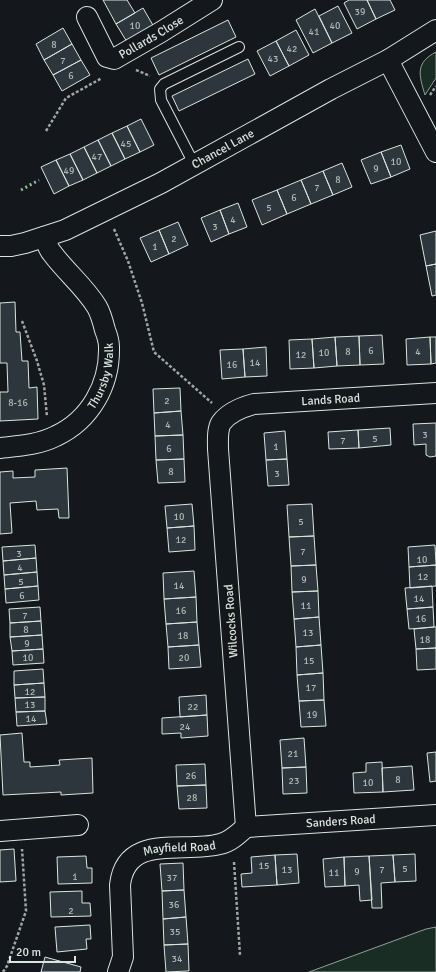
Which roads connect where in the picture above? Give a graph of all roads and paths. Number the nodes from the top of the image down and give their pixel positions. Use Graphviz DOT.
graph roads {
  1 [pos="212,0"];
  2 [pos="87,17"];
  3 [pos="436,30"];
  4 [pos="239,47"];
  5 [pos="388,60"];
  6 [pos="132,68"];
  7 [pos="105,76"];
  8 [pos="160,88"];
  9 [pos="46,131"];
  10 [pos="436,152"];
  11 [pos="194,164"];
  12 [pos="104,210"];
  13 [pos="44,237"];
  14 [pos="0,246"];
  15 [pos="22,322"];
  16 [pos="436,393"];
  17 [pos="228,417"];
  18 [pos="48,440"];
  19 [pos="0,448"];
  20 [pos="436,815"];
  21 [pos="78,825"];
  22 [pos="21,829"];
  23 [pos="0,831"];
  24 [pos="239,833"];
  25 [pos="240,956"];
  26 [pos="3,972"];
  27 [pos="118,972"];
  1 -- 2 [label="street, Pollards Close"];
  3 -- 5 [label="street, Chancel Lane"];
  4 -- 8 [label="lane"];
  5 -- 10 [label="street"];
  5 -- 11 [label="street, Chancel Lane"];
  6 -- 8 [label="path"];
  7 -- 9 [label="path"];
  8 -- 11 [label="lane"];
  11 -- 12 [label="street, Chancel Lane"];
  12 -- 13 [label="street, Chancel Lane"];
  12 -- 17 [label="path"];
  13 -- 14 [label="street, Chancel Lane"];
  13 -- 18 [label="street, Thursby Walk"];
  15 -- 18 [label="path"];
  16 -- 17 [label="street, Lands Road"];
  17 -- 24 [label="street, Wilcocks Road"];
  18 -- 19 [label="street, Thursby Walk"];
  20 -- 24 [label="street, Sanders Road"];
  21 -- 22 [label="street"];
  22 -- 23 [label="street"];
  22 -- 26 [label="path"];
  24 -- 25 [label="path"];
  24 -- 27 [label="street, Mayfield Road"];
}
